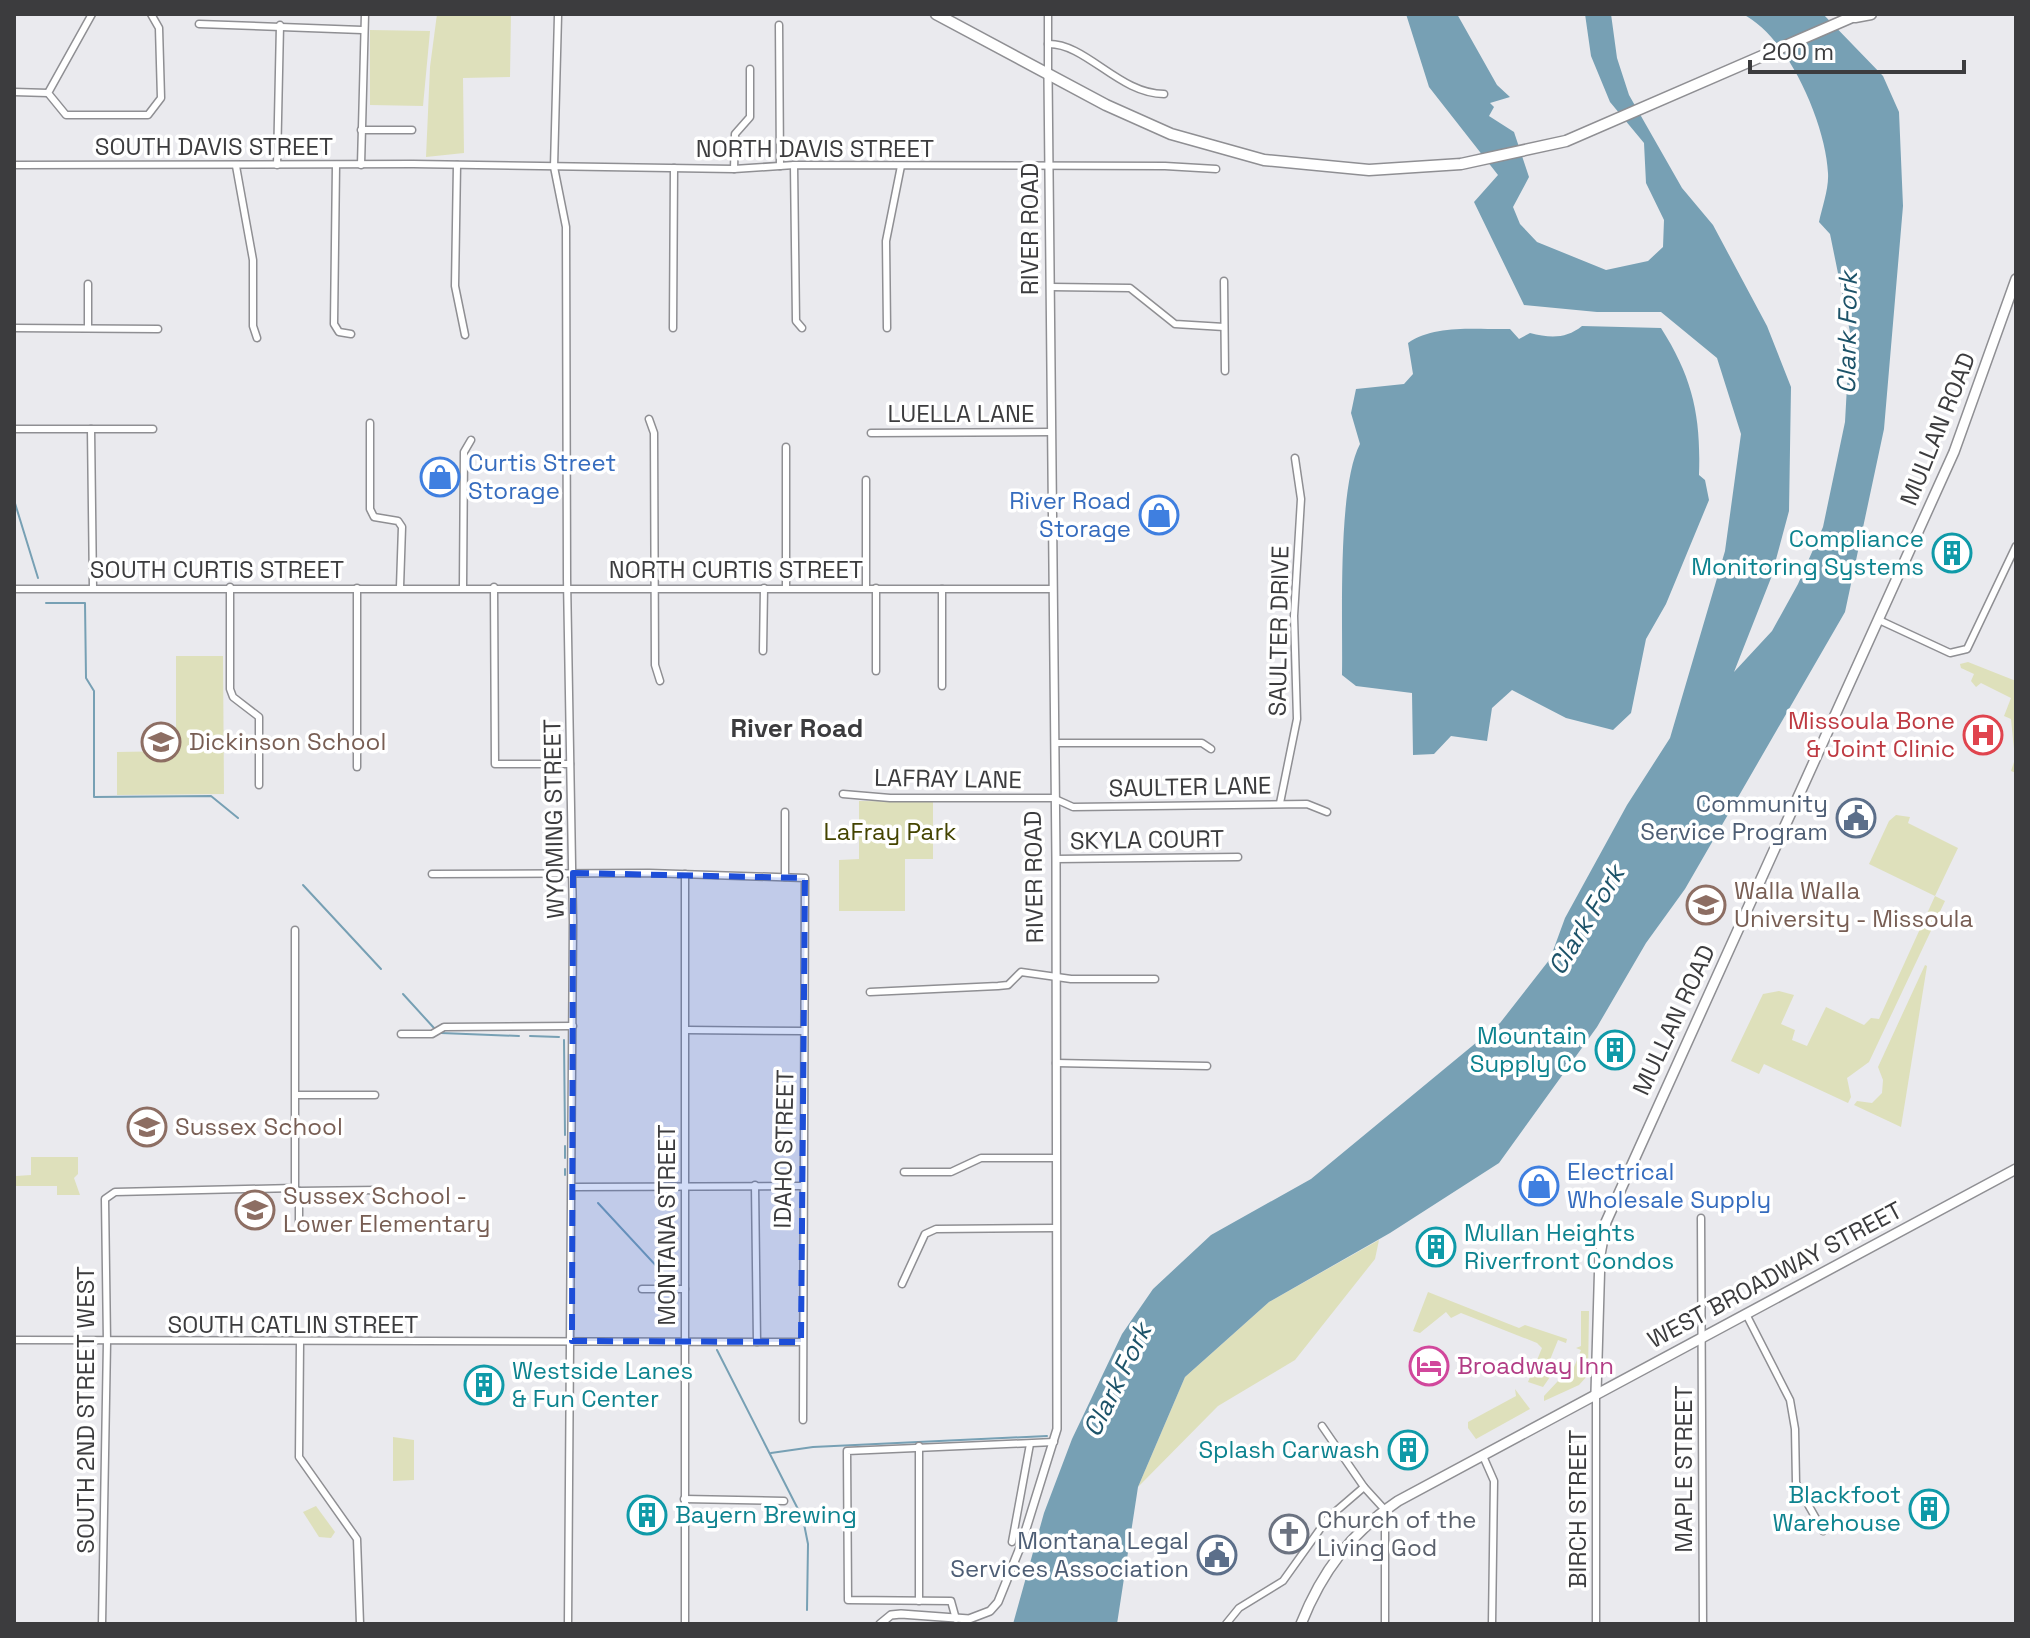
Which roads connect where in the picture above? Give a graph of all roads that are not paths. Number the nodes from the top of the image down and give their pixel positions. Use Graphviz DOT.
graph roads {
  1 [pos="92,14"];
  2 [pos="151,14"];
  3 [pos="365,14"];
  4 [pos="936,14"];
  5 [pos="1048,14"];
  6 [pos="1871,14"];
  7 [pos="1857,15"];
  8 [pos="558,16"];
  9 [pos="199,24"];
  10 [pos="280,25"];
  11 [pos="779,25"];
  12 [pos="362,30"];
  13 [pos="1048,44"];
  14 [pos="750,69"];
  15 [pos="1048,75"];
  16 [pos="14,92"];
  17 [pos="48,93"];
  18 [pos="1164,94"];
  19 [pos="361,130"];
  20 [pos="412,130"];
  21 [pos="413,164"];
  22 [pos="14,165"];
  23 [pos="277,165"];
  24 [pos="336,165"];
  25 [pos="361,165"];
  26 [pos="457,165"];
  27 [pos="794,165"];
  28 [pos="236,166"];
  29 [pos="780,166"];
  30 [pos="901,166"];
  31 [pos="1050,166"];
  32 [pos="554,167"];
  33 [pos="674,168"];
  34 [pos="734,169"];
  35 [pos="1216,169"];
  36 [pos="2016,279"];
  37 [pos="1224,281"];
  38 [pos="88,284"];
  39 [pos="1051,287"];
  40 [pos="1224,327"];
  41 [pos="14,328"];
  42 [pos="88,328"];
  43 [pos="673,328"];
  44 [pos="802,328"];
  45 [pos="887,328"];
  46 [pos="158,329"];
  47 [pos="351,334"];
  48 [pos="465,335"];
  49 [pos="257,338"];
  50 [pos="1225,371"];
  51 [pos="649,419"];
  52 [pos="370,423"];
  53 [pos="14,429"];
  54 [pos="91,429"];
  55 [pos="153,429"];
  56 [pos="1051,432"];
  57 [pos="871,433"];
  58 [pos="471,440"];
  59 [pos="786,447"];
  60 [pos="1295,458"];
  61 [pos="866,480"];
  62 [pos="2016,546"];
  63 [pos="230,587"];
  64 [pos="400,587"];
  65 [pos="420,587"];
  66 [pos="463,587"];
  67 [pos="494,587"];
  68 [pos="93,588"];
  69 [pos="357,588"];
  70 [pos="567,588"];
  71 [pos="655,588"];
  72 [pos="764,588"];
  73 [pos="786,588"];
  74 [pos="866,588"];
  75 [pos="876,588"];
  76 [pos="14,589"];
  77 [pos="942,589"];
  78 [pos="1052,589"];
  79 [pos="1879,620"];
  80 [pos="763,651"];
  81 [pos="876,671"];
  82 [pos="660,681"];
  83 [pos="942,686"];
  84 [pos="1055,743"];
  85 [pos="1211,749"];
  86 [pos="570,764"];
  87 [pos="357,767"];
  88 [pos="259,785"];
  89 [pos="843,794"];
  90 [pos="1053,798"];
  91 [pos="1280,803"];
  92 [pos="785,812"];
  93 [pos="1327,812"];
  94 [pos="1238,857"];
  95 [pos="1056,859"];
  96 [pos="573,873"];
  97 [pos="432,874"];
  98 [pos="685,874"];
  99 [pos="785,877"];
  100 [pos="295,930"];
  101 [pos="1055,975"];
  102 [pos="1155,979"];
  103 [pos="870,992"];
  104 [pos="573,1026"];
  105 [pos="687,1030"];
  106 [pos="804,1031"];
  107 [pos="401,1034"];
  108 [pos="1056,1063"];
  109 [pos="1207,1066"];
  110 [pos="296,1095"];
  111 [pos="375,1095"];
  112 [pos="1055,1158"];
  113 [pos="2016,1169"];
  114 [pos="904,1172"];
  115 [pos="755,1185"];
  116 [pos="801,1186"];
  117 [pos="573,1187"];
  118 [pos="685,1187"];
  119 [pos="297,1190"];
  120 [pos="379,1190"];
  121 [pos="1701,1218"];
  122 [pos="299,1227"];
  123 [pos="1056,1228"];
  124 [pos="902,1284"];
  125 [pos="642,1289"];
  126 [pos="685,1289"];
  127 [pos="1745,1315"];
  128 [pos="1701,1339"];
  129 [pos="14,1340"];
  130 [pos="572,1341"];
  131 [pos="685,1341"];
  132 [pos="107,1342"];
  133 [pos="757,1342"];
  134 [pos="801,1342"];
  135 [pos="300,1343"];
  136 [pos="1596,1393"];
  137 [pos="803,1420"];
  138 [pos="1322,1426"];
  139 [pos="1054,1442"];
  140 [pos="1030,1444"];
  141 [pos="919,1446"];
  142 [pos="1483,1456"];
  143 [pos="1364,1487"];
  144 [pos="684,1499"];
  145 [pos="784,1501"];
  146 [pos="1385,1510"];
  147 [pos="1823,1531"];
  148 [pos="1012,1542"];
  149 [pos="919,1601"];
  150 [pos="956,1619"];
  151 [pos="102,1624"];
  152 [pos="360,1624"];
  153 [pos="568,1624"];
  154 [pos="685,1624"];
  155 [pos="880,1624"];
  156 [pos="1226,1624"];
  157 [pos="1301,1624"];
  158 [pos="1385,1624"];
  159 [pos="1492,1624"];
  160 [pos="1596,1624"];
  161 [pos="1703,1624"];
  1 -- 17 [label="street"];
  2 -- 17 [label="street"];
  3 -- 12 [label="street"];
  4 -- 15 [label="highway"];
  5 -- 13 [label="street, RIVER ROAD"];
  6 -- 7 [label="highway"];
  7 -- 15 [label="highway"];
  8 -- 32 [label="street, WYOMING STREET"];
  9 -- 10 [label="street"];
  10 -- 12 [label="street"];
  10 -- 23 [label="street"];
  11 -- 29 [label="street"];
  12 -- 19 [label="street"];
  13 -- 15 [label="street, RIVER ROAD"];
  13 -- 18 [label="street"];
  14 -- 34 [label="street"];
  15 -- 31 [label="street, RIVER ROAD"];
  16 -- 17 [label="street"];
  19 -- 20 [label="street"];
  19 -- 25 [label="street"];
  21 -- 25 [label="street, SOUTH DAVIS STREET"];
  21 -- 26 [label="street, NORTH DAVIS STREET"];
  22 -- 28 [label="street, SOUTH DAVIS STREET"];
  23 -- 24 [label="street, SOUTH DAVIS STREET"];
  23 -- 28 [label="street, SOUTH DAVIS STREET"];
  24 -- 25 [label="street, SOUTH DAVIS STREET"];
  24 -- 47 [label="street"];
  26 -- 32 [label="street, NORTH DAVIS STREET"];
  26 -- 48 [label="street"];
  27 -- 29 [label="street, NORTH DAVIS STREET"];
  27 -- 30 [label="street, NORTH DAVIS STREET"];
  27 -- 44 [label="street"];
  28 -- 49 [label="street"];
  29 -- 34 [label="street, NORTH DAVIS STREET"];
  30 -- 31 [label="street, NORTH DAVIS STREET"];
  30 -- 45 [label="street"];
  31 -- 35 [label="street, NORTH DAVIS STREET"];
  31 -- 39 [label="street, RIVER ROAD"];
  32 -- 33 [label="street, NORTH DAVIS STREET"];
  32 -- 70 [label="street, WYOMING STREET"];
  33 -- 34 [label="street, NORTH DAVIS STREET"];
  33 -- 43 [label="street"];
  36 -- 79 [label="main road, MULLAN ROAD"];
  37 -- 40 [label="street"];
  38 -- 42 [label="street"];
  39 -- 40 [label="street"];
  39 -- 56 [label="street, RIVER ROAD"];
  40 -- 50 [label="street"];
  41 -- 42 [label="street"];
  42 -- 46 [label="street"];
  51 -- 71 [label="street"];
  52 -- 64 [label="street"];
  53 -- 54 [label="street"];
  54 -- 55 [label="street"];
  54 -- 68 [label="street"];
  56 -- 57 [label="street, LUELLA LANE"];
  56 -- 78 [label="street, RIVER ROAD"];
  58 -- 66 [label="street"];
  59 -- 73 [label="street"];
  60 -- 91 [label="street, SAULTER DRIVE"];
  61 -- 74 [label="street"];
  62 -- 79 [label="street"];
  63 -- 68 [label="street, SOUTH CURTIS STREET"];
  63 -- 69 [label="street, SOUTH CURTIS STREET"];
  63 -- 88 [label="street"];
  64 -- 65 [label="street, SOUTH CURTIS STREET"];
  64 -- 69 [label="street, SOUTH CURTIS STREET"];
  65 -- 66 [label="street, NORTH CURTIS STREET"];
  66 -- 67 [label="street, NORTH CURTIS STREET"];
  67 -- 70 [label="street, NORTH CURTIS STREET"];
  67 -- 86 [label="street"];
  68 -- 76 [label="street, SOUTH CURTIS STREET"];
  69 -- 87 [label="street"];
  70 -- 71 [label="street, NORTH CURTIS STREET"];
  70 -- 86 [label="street, WYOMING STREET"];
  71 -- 72 [label="street, NORTH CURTIS STREET"];
  71 -- 82 [label="street"];
  72 -- 73 [label="street, NORTH CURTIS STREET"];
  72 -- 80 [label="street"];
  73 -- 74 [label="street, NORTH CURTIS STREET"];
  74 -- 75 [label="street, NORTH CURTIS STREET"];
  75 -- 77 [label="street, NORTH CURTIS STREET"];
  75 -- 81 [label="street"];
  77 -- 78 [label="street, NORTH CURTIS STREET"];
  77 -- 83 [label="street"];
  78 -- 84 [label="street, RIVER ROAD"];
  79 -- 136 [label="main road, MULLAN ROAD"];
  84 -- 85 [label="street"];
  84 -- 90 [label="street, RIVER ROAD"];
  86 -- 96 [label="street, WYOMING STREET"];
  89 -- 90 [label="street, LAFRAY LANE"];
  90 -- 91 [label="street, SAULTER LANE"];
  90 -- 95 [label="street, RIVER ROAD"];
  91 -- 93 [label="street, SAULTER LANE"];
  92 -- 99 [label="street"];
  94 -- 95 [label="street, SKYLA COURT"];
  95 -- 101 [label="street, RIVER ROAD"];
  96 -- 97 [label="street"];
  96 -- 98 [label="street"];
  96 -- 104 [label="street, WYOMING STREET"];
  98 -- 99 [label="street"];
  98 -- 105 [label="street, MONTANA STREET"];
  99 -- 106 [label="street, IDAHO STREET"];
  100 -- 110 [label="street"];
  101 -- 102 [label="street"];
  101 -- 103 [label="street"];
  101 -- 108 [label="street, RIVER ROAD"];
  104 -- 107 [label="street"];
  104 -- 117 [label="street, WYOMING STREET"];
  105 -- 106 [label="street"];
  105 -- 118 [label="street, MONTANA STREET"];
  106 -- 116 [label="street, IDAHO STREET"];
  108 -- 109 [label="street"];
  108 -- 112 [label="street, RIVER ROAD"];
  110 -- 111 [label="street"];
  110 -- 119 [label="street"];
  112 -- 114 [label="street"];
  112 -- 123 [label="street, RIVER ROAD"];
  113 -- 127 [label="main road, WEST BROADWAY STREET"];
  115 -- 116 [label="street"];
  115 -- 118 [label="street"];
  115 -- 133 [label="street"];
  116 -- 134 [label="street, IDAHO STREET"];
  117 -- 118 [label="street"];
  117 -- 130 [label="street, WYOMING STREET"];
  118 -- 126 [label="street, MONTANA STREET"];
  119 -- 120 [label="street"];
  119 -- 122 [label="street"];
  119 -- 132 [label="street, SOUTH 2ND STREET WEST"];
  121 -- 128 [label="street, MAPLE STREET"];
  123 -- 124 [label="street"];
  123 -- 139 [label="street, RIVER ROAD"];
  125 -- 126 [label="street"];
  126 -- 131 [label="street, MONTANA STREET"];
  127 -- 128 [label="main road, WEST BROADWAY STREET"];
  127 -- 147 [label="street"];
  128 -- 136 [label="main road, WEST BROADWAY STREET"];
  128 -- 161 [label="street, MAPLE STREET"];
  129 -- 132 [label="street, SOUTH CATLIN STREET"];
  130 -- 131 [label="street, SOUTH CATLIN STREET"];
  130 -- 135 [label="street, SOUTH CATLIN STREET"];
  130 -- 153 [label="street, WYOMING STREET"];
  131 -- 133 [label="street, SOUTH CATLIN STREET"];
  131 -- 144 [label="street, MONTANA STREET"];
  132 -- 135 [label="street, SOUTH CATLIN STREET"];
  132 -- 151 [label="street, SOUTH 2ND STREET WEST"];
  133 -- 134 [label="street, SOUTH CATLIN STREET"];
  134 -- 137 [label="street, IDAHO STREET"];
  135 -- 152 [label="street"];
  136 -- 142 [label="main road, WEST BROADWAY STREET"];
  136 -- 160 [label="street, BIRCH STREET"];
  138 -- 143 [label="street"];
  139 -- 140 [label="street"];
  139 -- 150 [label="street, RIVER ROAD"];
  140 -- 141 [label="street"];
  140 -- 148 [label="street"];
  141 -- 149 [label="street"];
  141 -- 149 [label="street"];
  142 -- 146 [label="main road, WEST BROADWAY STREET"];
  142 -- 159 [label="street"];
  143 -- 146 [label="street"];
  143 -- 156 [label="street"];
  144 -- 145 [label="street"];
  144 -- 154 [label="street, MONTANA STREET"];
  146 -- 157 [label="main road, WEST BROADWAY STREET"];
  146 -- 158 [label="street"];
  149 -- 150 [label="street"];
  150 -- 155 [label="street, RIVER ROAD"];
}
